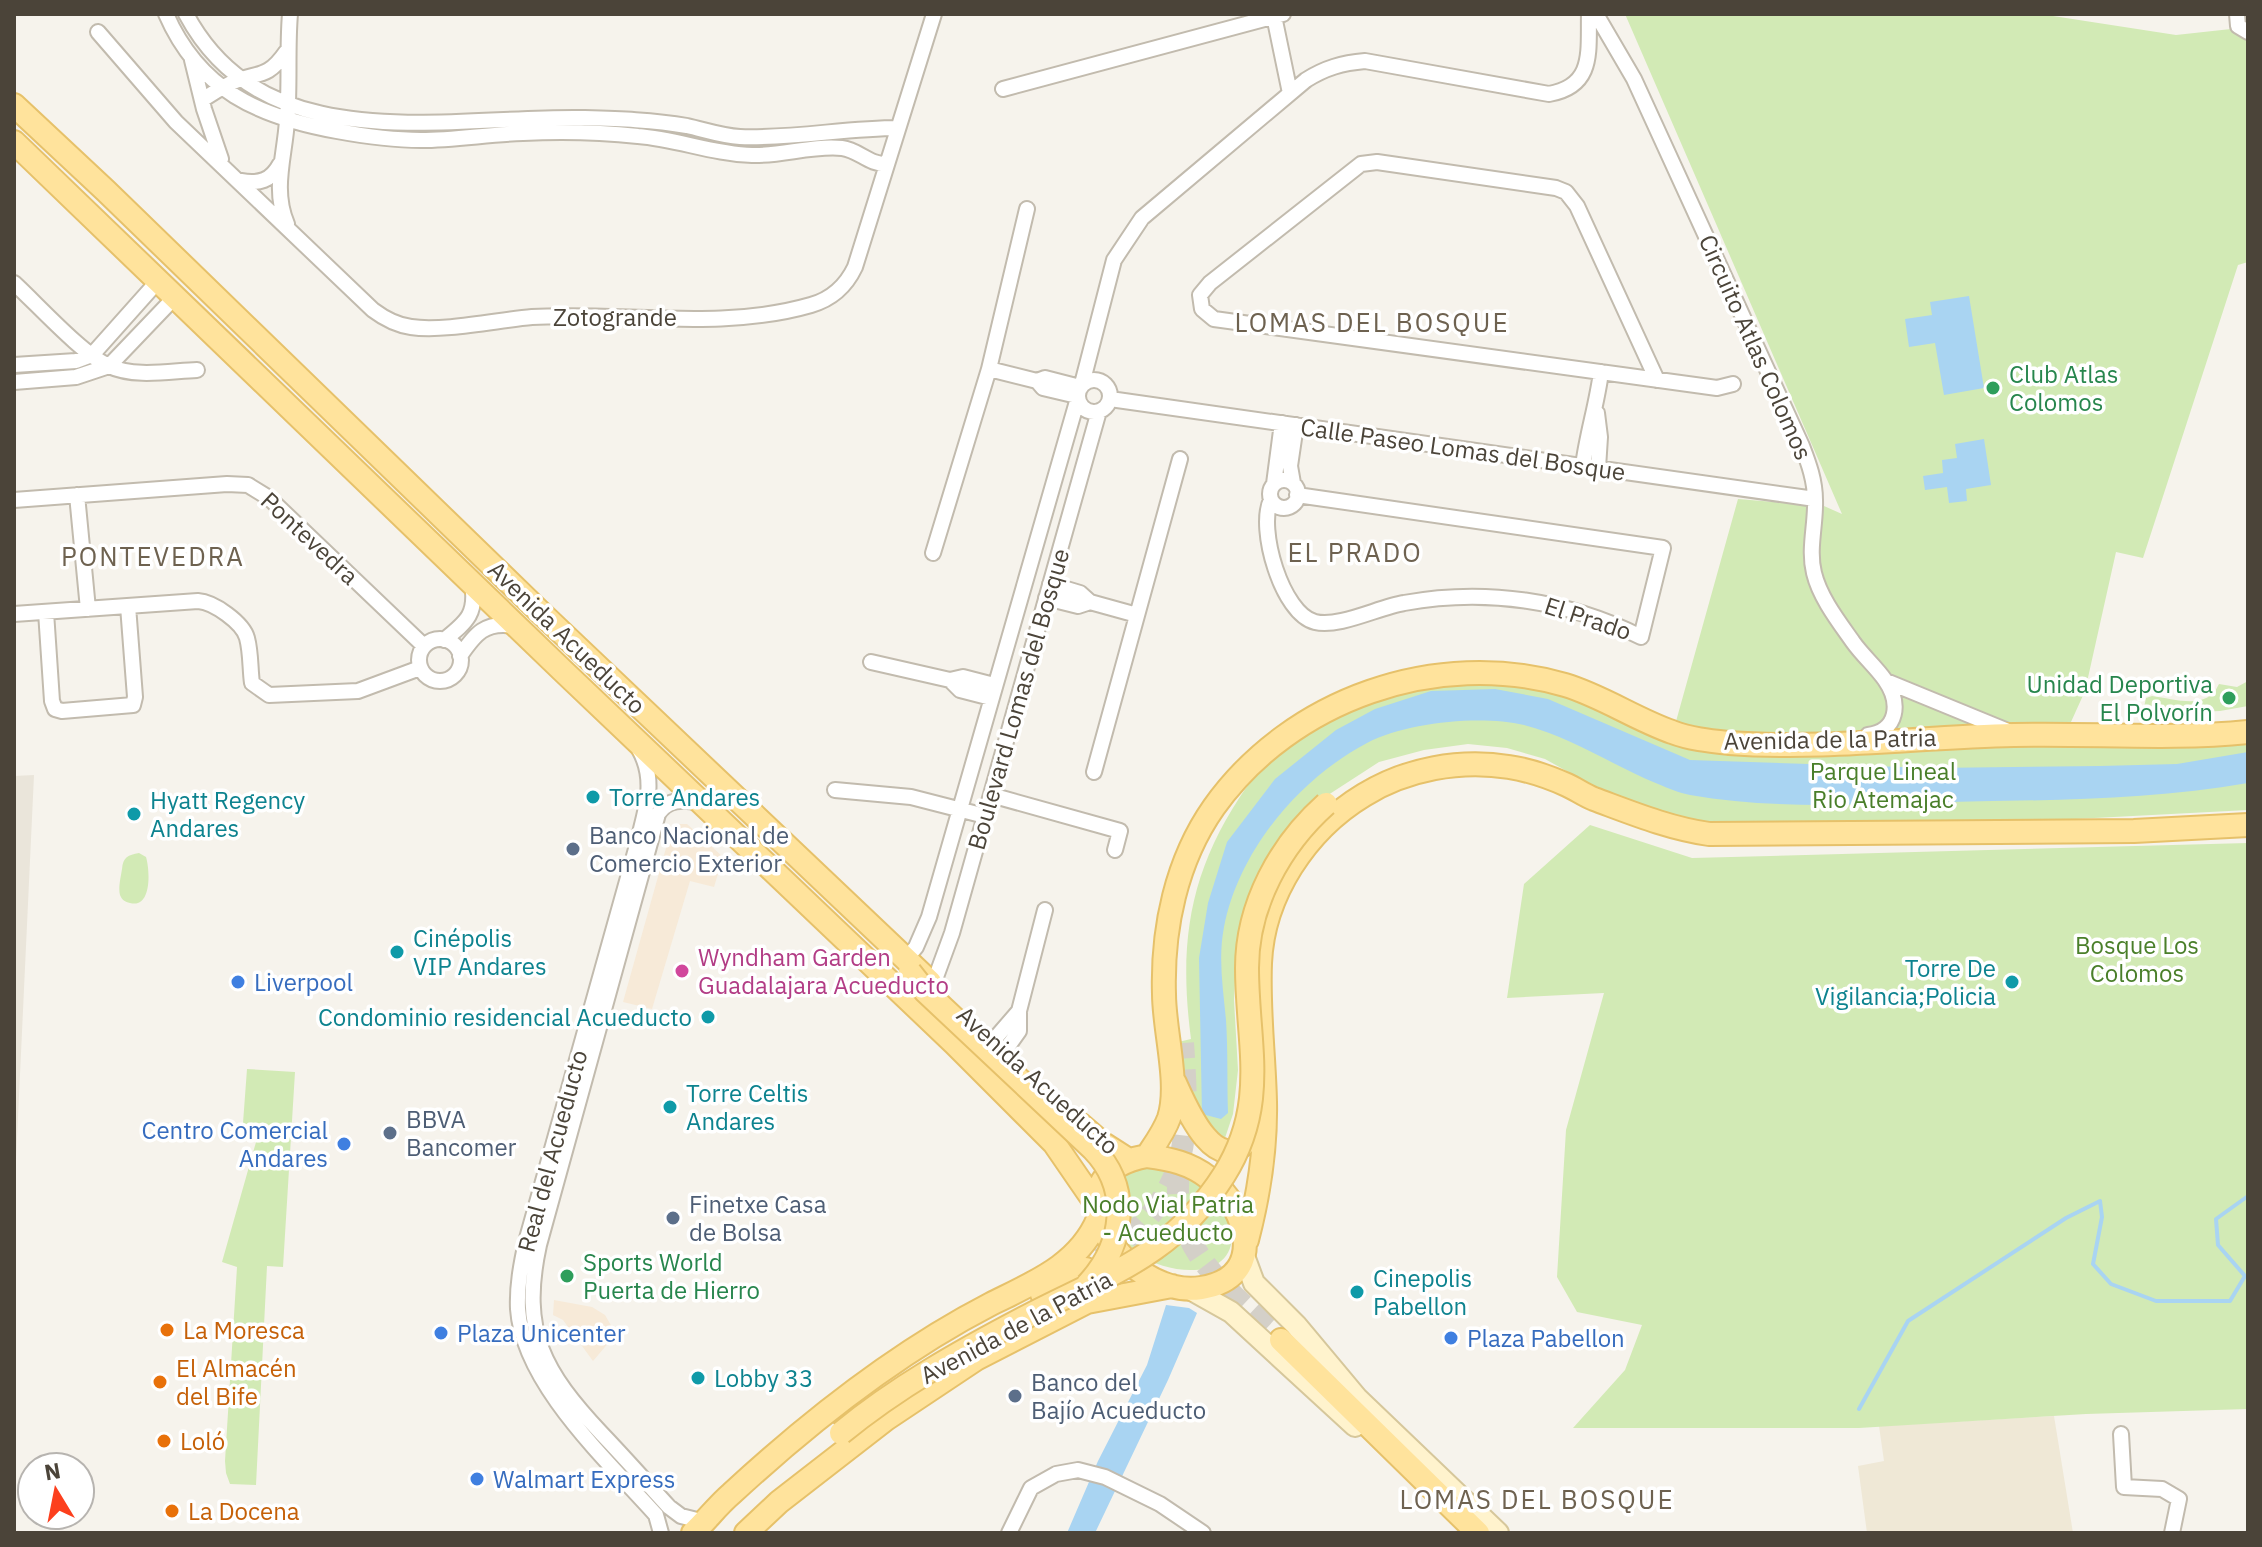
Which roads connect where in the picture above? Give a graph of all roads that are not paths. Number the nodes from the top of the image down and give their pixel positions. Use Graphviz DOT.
graph roads {
  1 [pos="166,14"];
  2 [pos="186,14"];
  3 [pos="290,14"];
  4 [pos="934,14"];
  5 [pos="1589,14"];
  6 [pos="1279,15"];
  7 [pos="1603,16"];
  8 [pos="98,32"];
  9 [pos="286,52"];
  10 [pos="191,58"];
  11 [pos="242,80"];
  12 [pos="222,88"];
  13 [pos="1003,89"];
  14 [pos="1294,90"];
  15 [pos="287,103"];
  16 [pos="203,104"];
  17 [pos="14,105"];
  18 [pos="287,120"];
  19 [pos="176,122"];
  20 [pos="898,128"];
  21 [pos="720,134"];
  22 [pos="14,142"];
  23 [pos="714,150"];
  24 [pos="223,163"];
  25 [pos="280,163"];
  26 [pos="887,164"];
  27 [pos="241,181"];
  28 [pos="1027,209"];
  29 [pos="289,228"];
  30 [pos="158,281"];
  31 [pos="14,283"];
  32 [pos="175,297"];
  33 [pos="129,313"];
  34 [pos="147,329"];
  35 [pos="92,355"];
  36 [pos="14,365"];
  37 [pos="109,366"];
  38 [pos="989,369"];
  39 [pos="197,370"];
  40 [pos="1601,372"];
  41 [pos="1657,380"];
  42 [pos="14,382"];
  43 [pos="1733,384"];
  44 [pos="1079,391"];
  45 [pos="1110,399"];
  46 [pos="1099,411"];
  47 [pos="1289,424"];
  48 [pos="1180,459"];
  49 [pos="1591,467"];
  50 [pos="1274,484"];
  51 [pos="1295,489"];
  52 [pos="77,495"];
  53 [pos="1815,499"];
  54 [pos="14,500"];
  55 [pos="1271,500"];
  56 [pos="933,553"];
  57 [pos="472,582"];
  58 [pos="1048,591"];
  59 [pos="128,606"];
  60 [pos="88,609"];
  61 [pos="46,612"];
  62 [pos="14,614"];
  63 [pos="1137,615"];
  64 [pos="518,627"];
  65 [pos="444,640"];
  66 [pos="424,646"];
  67 [pos="460,656"];
  68 [pos="871,662"];
  69 [pos="420,668"];
  70 [pos="1886,681"];
  71 [pos="992,691"];
  72 [pos="1291,731"];
  73 [pos="2248,732"];
  74 [pos="631,735"];
  75 [pos="2018,735"];
  76 [pos="1802,743"];
  77 [pos="1094,772"];
  78 [pos="835,790"];
  79 [pos="991,795"];
  80 [pos="704,804"];
  81 [pos="1611,804"];
  82 [pos="959,810"];
  83 [pos="985,816"];
  84 [pos="2248,825"];
  85 [pos="1115,850"];
  86 [pos="1045,910"];
  87 [pos="905,961"];
  88 [pos="933,985"];
  89 [pos="1183,1043"];
  90 [pos="998,1046"];
  91 [pos="1262,1060"];
  92 [pos="1171,1075"];
  93 [pos="1137,1158"];
  94 [pos="1097,1211"];
  95 [pos="1245,1248"];
  96 [pos="1077,1265"];
  97 [pos="1181,1288"];
  98 [pos="1084,1297"];
  99 [pos="1281,1340"];
  100 [pos="2121,1434"];
  101 [pos="779,1502"];
  102 [pos="1179,1514"];
  103 [pos="699,1527"];
  104 [pos="661,1533"];
  105 [pos="746,1533"];
  106 [pos="1009,1533"];
  107 [pos="1177,1533"];
  108 [pos="1203,1533"];
  109 [pos="1465,1533"];
  110 [pos="1478,1533"];
  111 [pos="1498,1533"];
  112 [pos="2172,1533"];
  1 -- 10 [label="street"];
  2 -- 11 [label="street"];
  3 -- 9 [label="street"];
  4 -- 20 [label="street, Zotogrande"];
  5 -- 14 [label="street, Boulevard Lomas del Bosque"];
  6 -- 13 [label="street"];
  6 -- 14 [label="street"];
  7 -- 53 [label="street, Circuito Atlas Colomos"];
  8 -- 19 [label="street, Zotogrande"];
  9 -- 11 [label="street"];
  9 -- 15 [label="street"];
  10 -- 12 [label="street"];
  10 -- 16 [label="street"];
  11 -- 12 [label="street"];
  11 -- 15 [label="street"];
  12 -- 16 [label="street"];
  12 -- 18 [label="street"];
  14 -- 44 [label="street, Boulevard Lomas del Bosque"];
  15 -- 18 [label="street"];
  15 -- 21 [label="street"];
  16 -- 19 [label="street"];
  16 -- 24 [label="street"];
  17 -- 87 [label="main road, Avenida Acueducto"];
  18 -- 23 [label="street"];
  18 -- 25 [label="street"];
  19 -- 24 [label="street, Zotogrande"];
  20 -- 21 [label="street"];
  20 -- 26 [label="street, Zotogrande"];
  21 -- 23 [label="street"];
  22 -- 30 [label="main road, Avenida Acueducto"];
  23 -- 26 [label="street"];
  24 -- 27 [label="street, Zotogrande"];
  25 -- 27 [label="street"];
  25 -- 29 [label="street"];
  26 -- 29 [label="street, Zotogrande"];
  27 -- 29 [label="street, Zotogrande"];
  28 -- 38 [label="street"];
  30 -- 32 [label="main road, Avenida Acueducto"];
  30 -- 33 [label="street"];
  31 -- 35 [label="street"];
  32 -- 34 [label="street"];
  32 -- 57 [label="main road, Avenida Acueducto"];
  33 -- 34 [label="street"];
  33 -- 35 [label="street"];
  34 -- 37 [label="street"];
  35 -- 36 [label="street"];
  35 -- 37 [label="street"];
  37 -- 39 [label="street"];
  37 -- 42 [label="street"];
  38 -- 44 [label="street"];
  38 -- 56 [label="street"];
  40 -- 41 [label="street"];
  40 -- 41 [label="street"];
  40 -- 49 [label="street"];
  41 -- 43 [label="street"];
  44 -- 45 [label="street"];
  44 -- 46 [label="street"];
  44 -- 71 [label="street, Boulevard Lomas del Bosque"];
  45 -- 46 [label="street"];
  45 -- 47 [label="street, Calle Paseo Lomas del Bosque"];
  46 -- 58 [label="street, Boulevard Lomas del Bosque"];
  47 -- 49 [label="street, Calle Paseo Lomas del Bosque"];
  47 -- 50 [label="street"];
  47 -- 51 [label="street"];
  48 -- 63 [label="street"];
  49 -- 53 [label="street, Calle Paseo Lomas del Bosque"];
  50 -- 51 [label="street"];
  50 -- 55 [label="street"];
  51 -- 55 [label="street"];
  51 -- 55 [label="street, El Prado"];
  52 -- 54 [label="street, Pontevedra"];
  52 -- 60 [label="street"];
  52 -- 66 [label="street, Pontevedra"];
  53 -- 70 [label="street, Circuito Atlas Colomos"];
  57 -- 64 [label="main road, Avenida Acueducto"];
  57 -- 65 [label="street"];
  58 -- 63 [label="street"];
  58 -- 79 [label="street, Boulevard Lomas del Bosque"];
  59 -- 60 [label="street"];
  59 -- 61 [label="street"];
  59 -- 69 [label="street"];
  60 -- 61 [label="street"];
  61 -- 62 [label="street"];
  63 -- 77 [label="street"];
  64 -- 67 [label="street"];
  64 -- 74 [label="main road, Avenida Acueducto"];
  65 -- 66 [label="street"];
  65 -- 67 [label="street"];
  66 -- 69 [label="street"];
  67 -- 69 [label="street"];
  68 -- 71 [label="street"];
  70 -- 75 [label="street, Circuito Atlas Colomos"];
  70 -- 76 [label="street, Circuito Atlas Colomos"];
  71 -- 82 [label="street, Boulevard Lomas del Bosque"];
  72 -- 76 [label="main road, Avenida de la Patria"];
  72 -- 89 [label="main road, Avenida de la Patria"];
  72 -- 92 [label="main road, Avenida de la Patria"];
  73 -- 75 [label="main road, Avenida de la Patria"];
  74 -- 80 [label="main road, Avenida Acueducto"];
  74 -- 104 [label="street, Real del Acueducto"];
  75 -- 76 [label="main road, Avenida de la Patria"];
  78 -- 82 [label="street"];
  79 -- 83 [label="street, Boulevard Lomas del Bosque"];
  79 -- 85 [label="street"];
  80 -- 94 [label="main road, Avenida Acueducto"];
  80 -- 103 [label="street, Real del Acueducto"];
  81 -- 84 [label="main road, Avenida de la Patria"];
  81 -- 91 [label="main road, Avenida de la Patria"];
  81 -- 98 [label="main road, Avenida de la Patria, bridge"];
  82 -- 83 [label="street"];
  82 -- 87 [label="street, Boulevard Lomas del Bosque"];
  83 -- 88 [label="street, Boulevard Lomas del Bosque"];
  86 -- 90 [label="street"];
  87 -- 88 [label="main road, Avenida Acueducto"];
  87 -- 98 [label="main road, bridge"];
  88 -- 90 [label="main road, Avenida Acueducto"];
  90 -- 93 [label="main road, Avenida Acueducto"];
  91 -- 92 [label="main road"];
  91 -- 95 [label="main road, Avenida de la Patria"];
  92 -- 93 [label="main road, Avenida de la Patria"];
  93 -- 94 [label="main road"];
  93 -- 95 [label="main road"];
  94 -- 96 [label="main road, Avenida de la Patria"];
  94 -- 97 [label="main road"];
  95 -- 97 [label="main road"];
  95 -- 111 [label="main road"];
  96 -- 98 [label="main road"];
  96 -- 103 [label="main road, Avenida de la Patria"];
  97 -- 98 [label="main road, Avenida de la Patria"];
  97 -- 109 [label="main road"];
  98 -- 101 [label="main road, Avenida de la Patria"];
  98 -- 101 [label="main road, Avenida de la Patria, bridge"];
  99 -- 110 [label="main road"];
  100 -- 112 [label="street"];
  101 -- 105 [label="main road, Avenida de la Patria"];
  102 -- 106 [label="street"];
  102 -- 107 [label="street"];
  102 -- 108 [label="street"];
}
